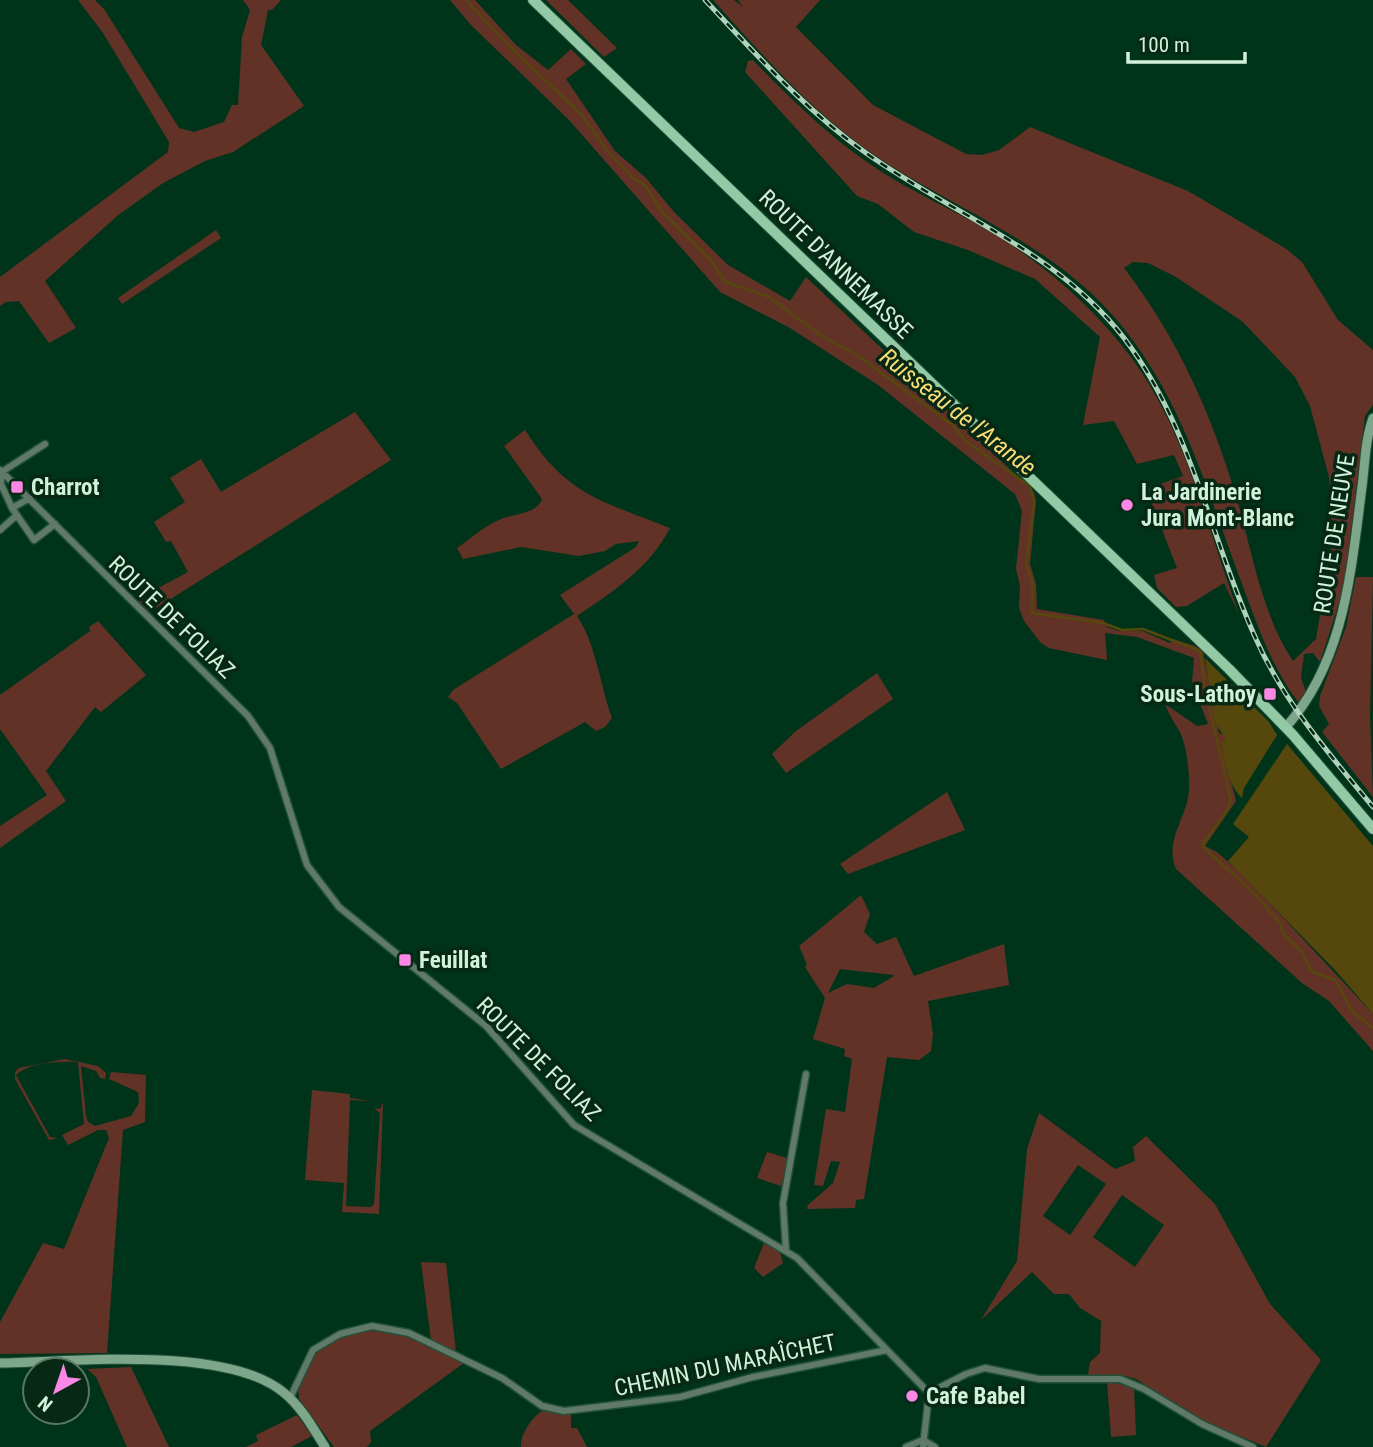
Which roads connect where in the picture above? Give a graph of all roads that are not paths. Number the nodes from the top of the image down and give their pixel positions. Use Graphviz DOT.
graph roads {
  1 [pos="533,0"];
  2 [pos="1373,418"];
  3 [pos="45,443"];
  4 [pos="0,472"];
  5 [pos="30,498"];
  6 [pos="1,507"];
  7 [pos="12,509"];
  8 [pos="55,524"];
  9 [pos="0,530"];
  10 [pos="1286,727"];
  11 [pos="1373,829"];
  12 [pos="806,1074"];
  13 [pos="786,1251"];
  14 [pos="887,1350"];
  15 [pos="0,1363"];
  16 [pos="929,1394"];
  17 [pos="290,1398"];
  18 [pos="923,1444"];
  19 [pos="325,1447"];
  20 [pos="906,1447"];
  21 [pos="935,1447"];
  22 [pos="1253,1447"];
  1 -- 10 [label="main road, ROUTE D'ANNEMASSE"];
  2 -- 10 [label="street, ROUTE DE NEUVE"];
  3 -- 4 [label="street"];
  4 -- 5 [label="street, ROUTE DE FOLIAZ"];
  4 -- 7 [label="street"];
  5 -- 7 [label="street"];
  5 -- 8 [label="street, ROUTE DE FOLIAZ"];
  6 -- 7 [label="street"];
  7 -- 8 [label="street"];
  7 -- 9 [label="street"];
  8 -- 13 [label="street, ROUTE DE FOLIAZ"];
  10 -- 11 [label="main road, ROUTE D'ANNEMASSE"];
  12 -- 13 [label="street"];
  13 -- 14 [label="street, ROUTE DE FOLIAZ"];
  14 -- 16 [label="street, ROUTE DE FOLIAZ"];
  14 -- 17 [label="street, CHEMIN DU MARAÎCHET"];
  15 -- 17 [label="street"];
  16 -- 18 [label="street"];
  16 -- 22 [label="street"];
  17 -- 19 [label="street"];
  18 -- 20 [label="street"];
  18 -- 21 [label="street"];
}
